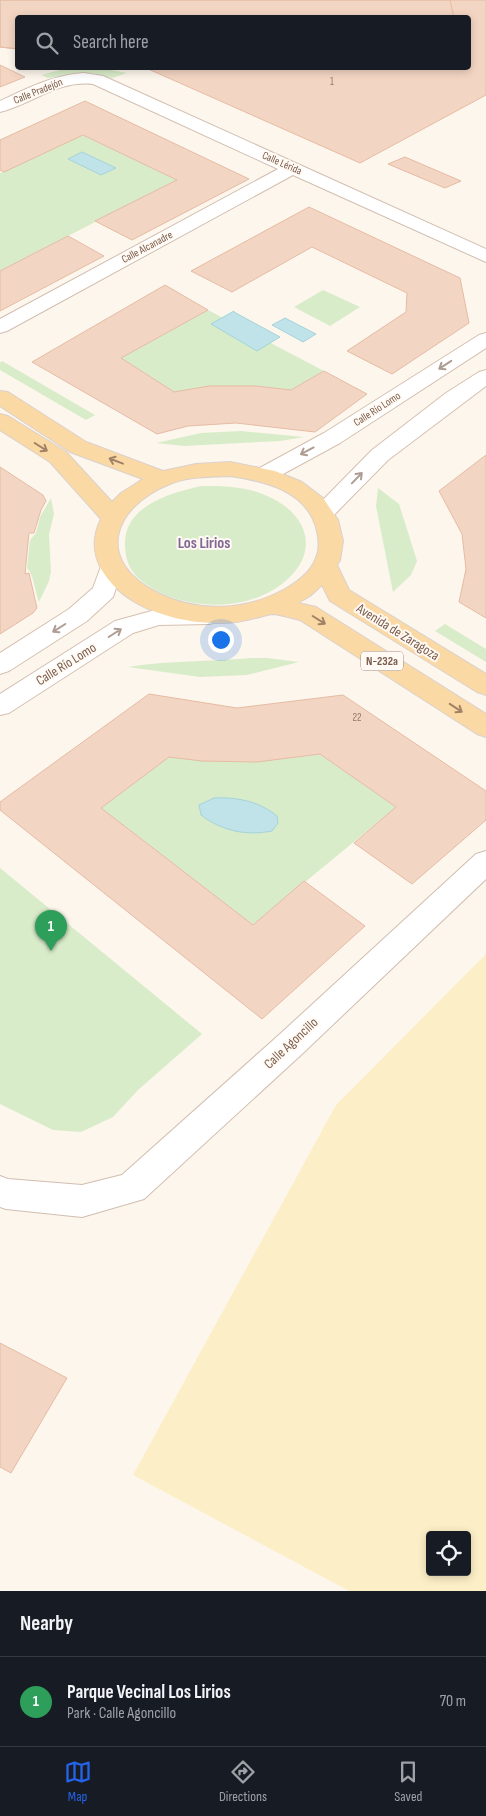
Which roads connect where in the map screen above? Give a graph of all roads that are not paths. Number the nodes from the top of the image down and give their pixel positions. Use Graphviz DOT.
graph roads {
  1 [pos="76,77"];
  2 [pos="0,107"];
  3 [pos="293,168"];
  4 [pos="486,256"];
  5 [pos="0,327"];
  6 [pos="486,339"];
  7 [pos="486,376"];
  8 [pos="0,397"];
  9 [pos="0,421"];
  10 [pos="264,475"];
  11 [pos="162,478"];
  12 [pos="323,513"];
  13 [pos="112,516"];
  14 [pos="325,565"];
  15 [pos="111,567"];
  16 [pos="273,606"];
  17 [pos="223,615"];
  18 [pos="0,665"];
  19 [pos="486,686"];
  20 [pos="0,706"];
  21 [pos="486,727"];
  22 [pos="486,862"];
  23 [pos="0,1191"];
  1 -- 2 [label="street, Calle Pradejón"];
  1 -- 3 [label="street, Calle Lérida"];
  3 -- 4 [label="street, Calle Lérida"];
  3 -- 5 [label="street, Calle Alcanadre"];
  6 -- 10 [label="street, Calle Río Lomo, one-way"];
  12 -- 7 [label="street, one-way"];
  11 -- 8 [label="main road, one-way"];
  9 -- 13 [label="main road, one-way"];
  10 -- 11 [label="main road, N-232a"];
  10 -- 12 [label="main road, N-232a"];
  11 -- 13 [label="main road, N-232a"];
  12 -- 14 [label="main road, N-232a"];
  13 -- 15 [label="main road, N-232a"];
  14 -- 16 [label="main road, N-232a"];
  14 -- 19 [label="main road, Avenida de Zaragoza / N-232a"];
  15 -- 17 [label="main road, N-232a"];
  15 -- 18 [label="street, one-way"];
  16 -- 17 [label="main road, N-232a"];
  16 -- 21 [label="main road, N-232a, one-way"];
  20 -- 17 [label="street, Calle Río Lomo, one-way"];
  22 -- 23 [label="street, Calle Agoncillo"];
}
